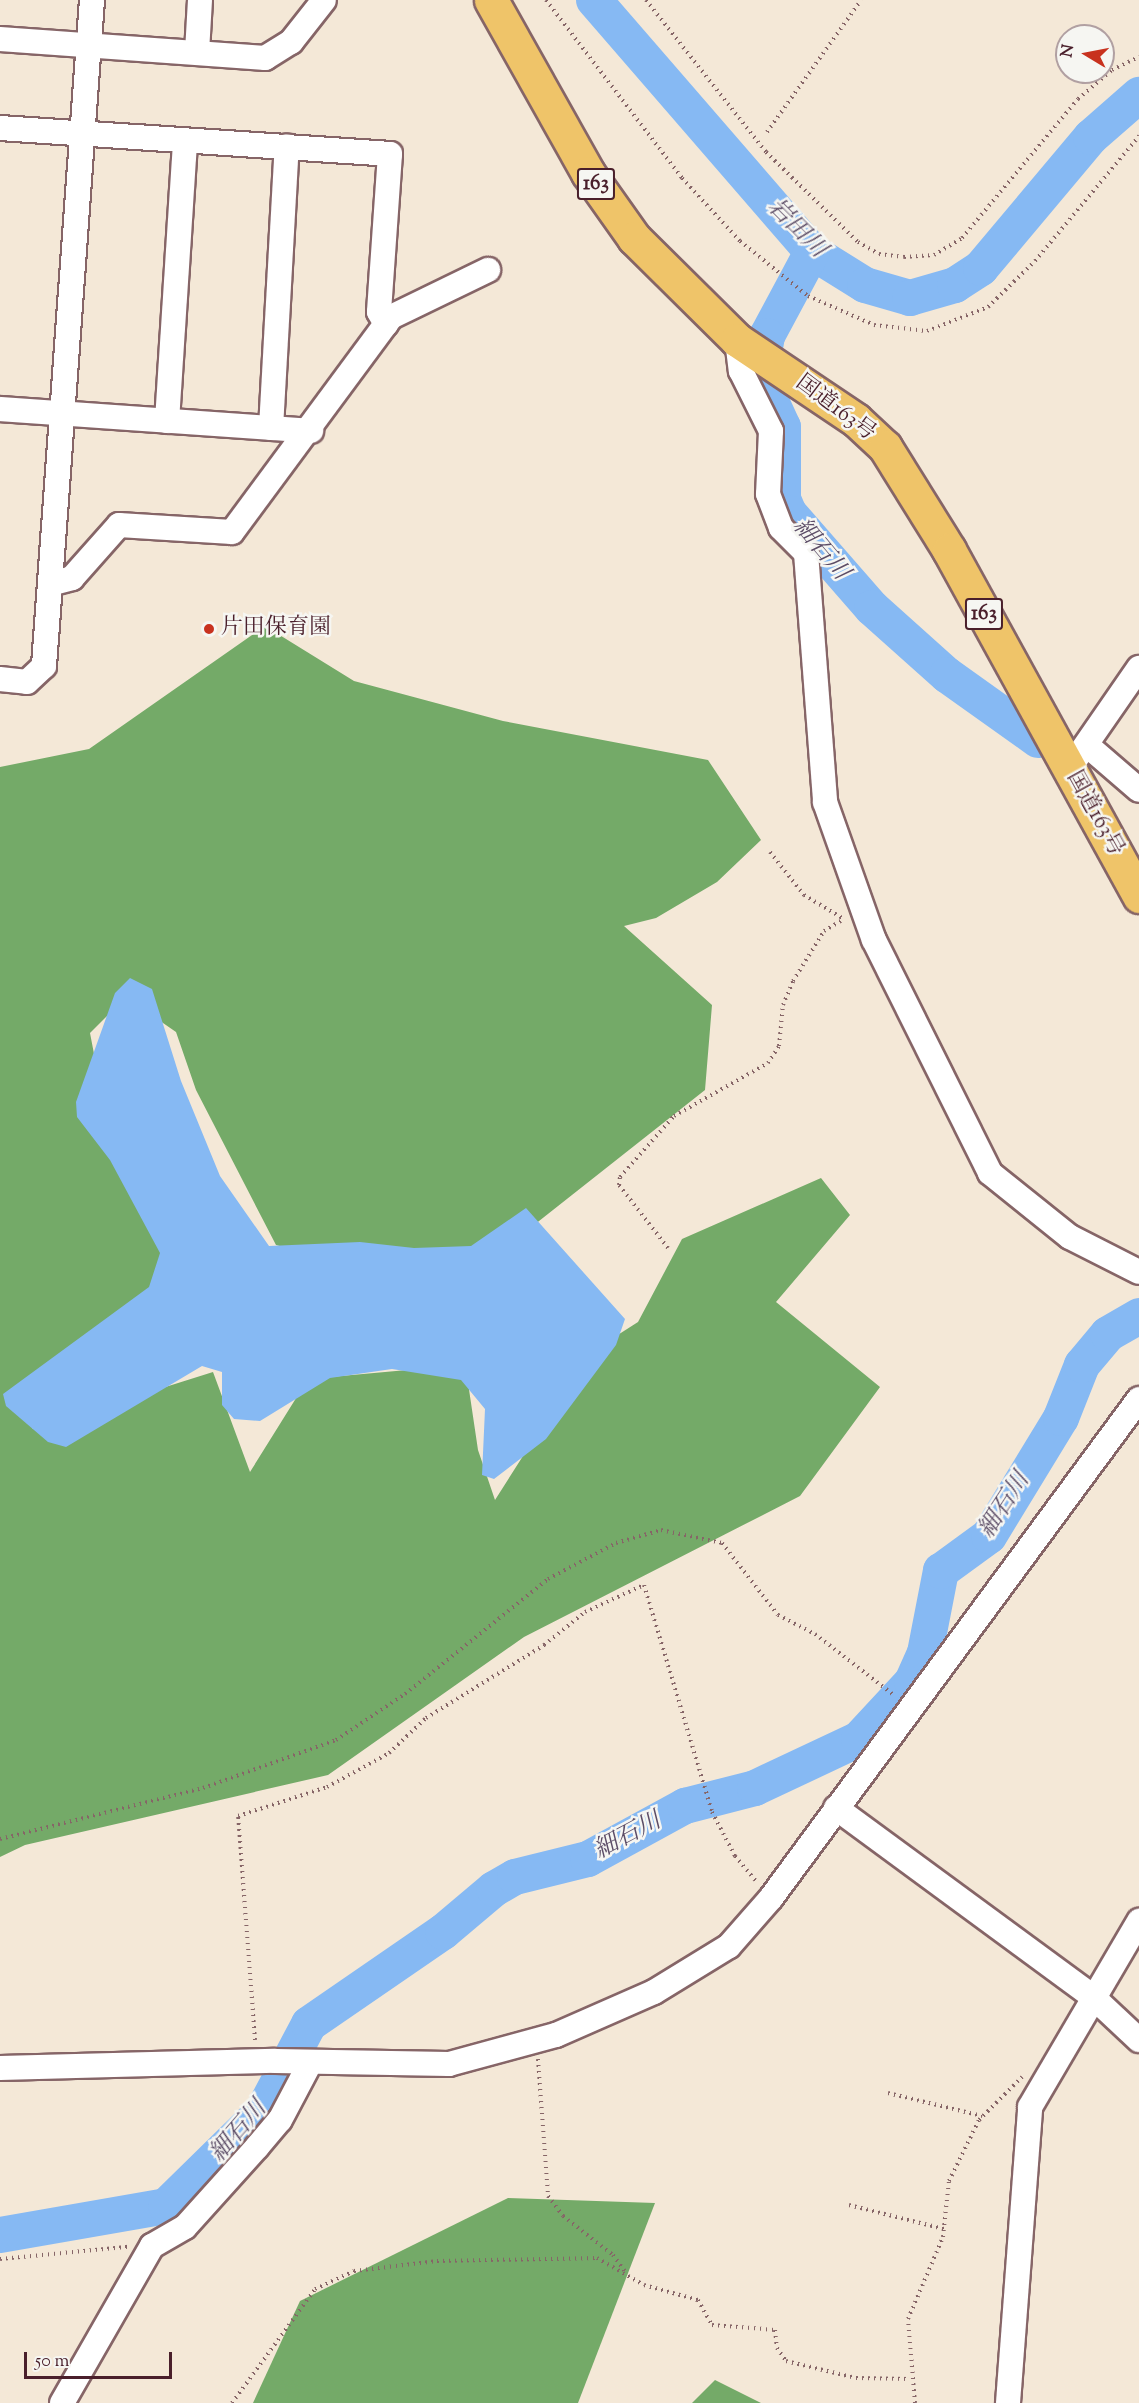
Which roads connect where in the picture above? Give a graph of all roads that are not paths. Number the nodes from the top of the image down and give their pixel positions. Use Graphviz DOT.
graph roads {
  1 [pos="92,0"];
  2 [pos="200,0"];
  3 [pos="491,0"];
  4 [pos="318,3"];
  5 [pos="0,39"];
  6 [pos="89,45"];
  7 [pos="197,52"];
  8 [pos="0,128"];
  9 [pos="82,134"];
  10 [pos="185,141"];
  11 [pos="287,146"];
  12 [pos="488,270"];
  13 [pos="386,324"];
  14 [pos="743,344"];
  15 [pos="0,409"];
  16 [pos="62,414"];
  17 [pos="167,421"];
  18 [pos="271,428"];
  19 [pos="311,431"];
  20 [pos="50,584"];
  21 [pos="1139,668"];
  22 [pos="0,679"];
  23 [pos="1079,758"];
  24 [pos="1139,790"];
  25 [pos="1139,896"];
  26 [pos="1139,1272"];
  27 [pos="1139,1399"];
  28 [pos="836,1808"];
  29 [pos="1139,1921"];
  30 [pos="1093,1997"];
  31 [pos="1139,2040"];
  32 [pos="305,2062"];
  33 [pos="0,2068"];
  34 [pos="62,2403"];
  35 [pos="1008,2403"];
  1 -- 6 [label="street"];
  2 -- 7 [label="street"];
  3 -- 14 [label="highway, 国道163号 / 163"];
  4 -- 7 [label="street"];
  5 -- 6 [label="street"];
  6 -- 7 [label="street"];
  6 -- 9 [label="street"];
  8 -- 9 [label="street"];
  9 -- 10 [label="street"];
  9 -- 16 [label="street"];
  10 -- 11 [label="street"];
  10 -- 17 [label="street"];
  11 -- 13 [label="street"];
  11 -- 18 [label="street"];
  12 -- 13 [label="street"];
  13 -- 19 [label="street"];
  14 -- 23 [label="highway, 国道163号 / 163"];
  14 -- 26 [label="street"];
  15 -- 16 [label="street"];
  16 -- 17 [label="street"];
  16 -- 20 [label="street"];
  17 -- 18 [label="street"];
  18 -- 19 [label="street"];
  19 -- 20 [label="street"];
  20 -- 22 [label="street"];
  21 -- 23 [label="street"];
  23 -- 24 [label="street"];
  23 -- 25 [label="highway, 国道163号 / 163"];
  27 -- 28 [label="street"];
  28 -- 30 [label="street"];
  28 -- 32 [label="street"];
  29 -- 30 [label="street"];
  30 -- 31 [label="street"];
  30 -- 35 [label="street"];
  32 -- 33 [label="street"];
  32 -- 34 [label="street"];
}
